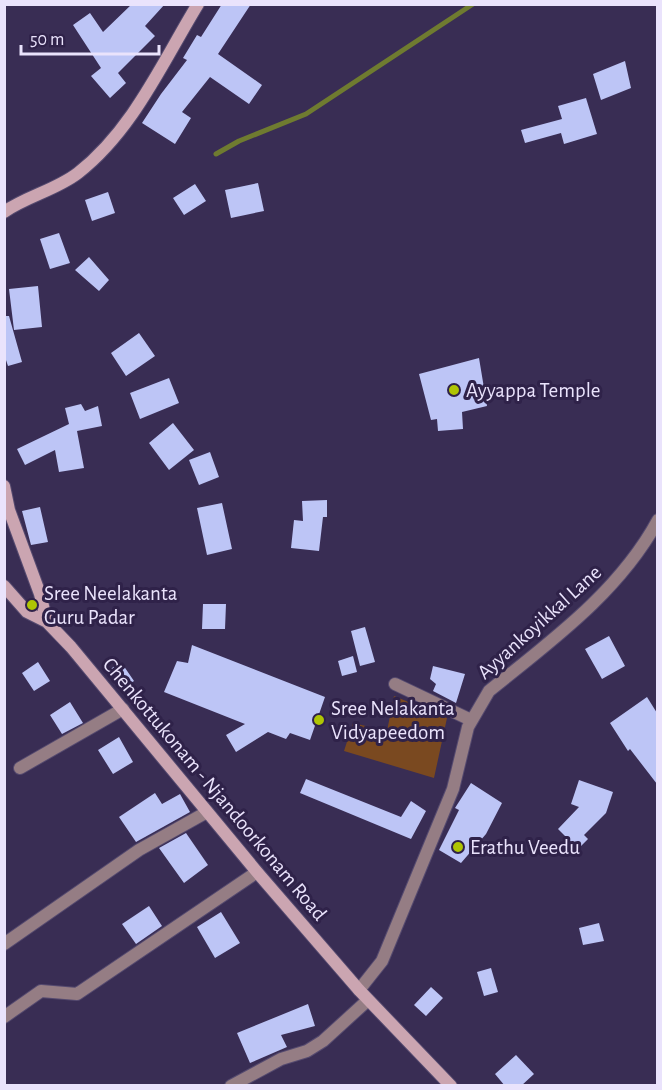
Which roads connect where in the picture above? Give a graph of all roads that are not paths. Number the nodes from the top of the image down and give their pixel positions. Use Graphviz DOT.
graph roads {
  1 [pos="198,4"];
  2 [pos="4,212"];
  3 [pos="4,486"];
  4 [pos="657,520"];
  5 [pos="4,586"];
  6 [pos="47,622"];
  7 [pos="396,684"];
  8 [pos="123,709"];
  9 [pos="471,720"];
  10 [pos="20,768"];
  11 [pos="207,812"];
  12 [pos="256,872"];
  13 [pos="4,944"];
  14 [pos="359,990"];
  15 [pos="368,1000"];
  16 [pos="4,1017"];
  17 [pos="231,1086"];
  18 [pos="452,1086"];
  1 -- 2 [label="main road"];
  3 -- 6 [label="main road, Chenkottukonam - Njandoorkonam Road"];
  4 -- 9 [label="street, Ayyankoyikkal Lane"];
  5 -- 6 [label="main road"];
  6 -- 8 [label="main road, Chenkottukonam - Njandoorkonam Road"];
  7 -- 9 [label="street"];
  8 -- 10 [label="street"];
  8 -- 11 [label="main road, Chenkottukonam - Njandoorkonam Road"];
  9 -- 14 [label="street, Ayyankoyikkal Lane"];
  11 -- 12 [label="main road, Chenkottukonam - Njandoorkonam Road"];
  11 -- 13 [label="street"];
  12 -- 14 [label="main road, Chenkottukonam - Njandoorkonam Road"];
  12 -- 16 [label="street"];
  14 -- 15 [label="main road, Chenkottukonam - Njandoorkonam Road"];
  15 -- 17 [label="street"];
  15 -- 18 [label="main road, Chenkottukonam - Njandoorkonam Road"];
}
